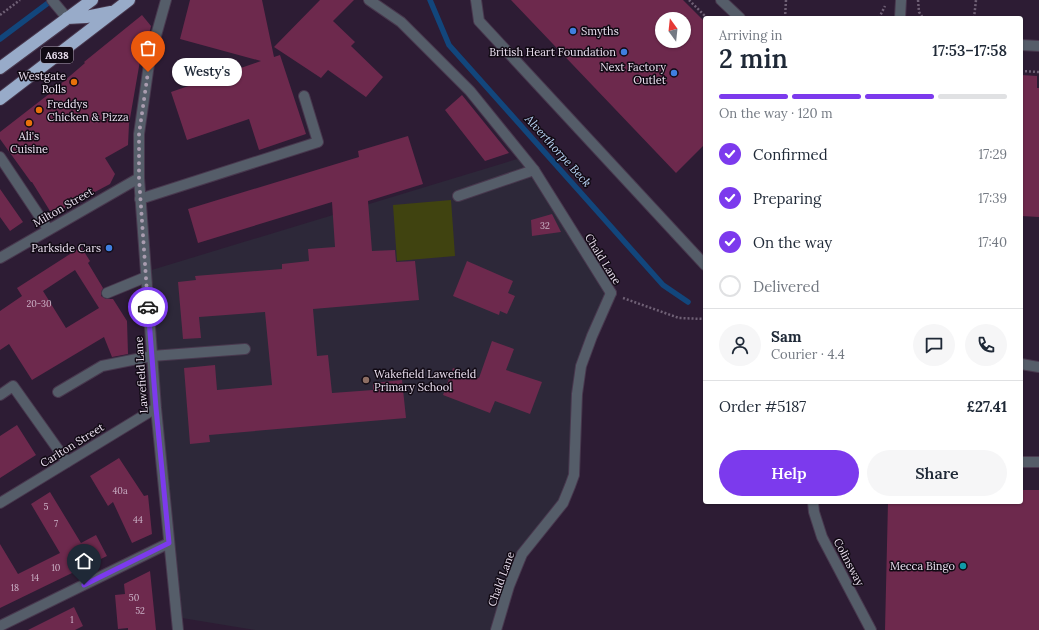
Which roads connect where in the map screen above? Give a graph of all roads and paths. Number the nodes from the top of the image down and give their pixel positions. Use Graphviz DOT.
graph roads {
  1 [pos="20,0"];
  2 [pos="52,0"];
  3 [pos="92,0"];
  4 [pos="129,0"];
  5 [pos="166,0"];
  6 [pos="369,0"];
  7 [pos="476,0"];
  8 [pos="689,0"];
  9 [pos="721,0"];
  10 [pos="786,0"];
  11 [pos="886,0"];
  12 [pos="901,0"];
  13 [pos="918,0"];
  14 [pos="976,0"];
  15 [pos="115,11"];
  16 [pos="0,15"];
  17 [pos="65,16"];
  18 [pos="705,16"];
  19 [pos="738,16"];
  20 [pos="785,16"];
  21 [pos="880,16"];
  22 [pos="900,16"];
  23 [pos="922,16"];
  24 [pos="974,16"];
  25 [pos="1023,45"];
  26 [pos="1039,46"];
  27 [pos="0,68"];
  28 [pos="1023,71"];
  29 [pos="1039,72"];
  30 [pos="304,96"];
  31 [pos="0,99"];
  32 [pos="0,157"];
  33 [pos="534,170"];
  34 [pos="139,178"];
  35 [pos="458,196"];
  36 [pos="140,199"];
  37 [pos="48,229"];
  38 [pos="0,258"];
  39 [pos="703,263"];
  40 [pos="146,278"];
  41 [pos="107,294"];
  42 [pos="611,294"];
  43 [pos="703,319"];
  44 [pos="245,349"];
  45 [pos="152,356"];
  46 [pos="1023,364"];
  47 [pos="1039,367"];
  48 [pos="58,392"];
  49 [pos="0,395"];
  50 [pos="156,408"];
  51 [pos="67,462"];
  52 [pos="1023,462"];
  53 [pos="1039,462"];
  54 [pos="0,503"];
  55 [pos="813,504"];
  56 [pos="169,543"];
  57 [pos="0,626"];
  58 [pos="178,630"];
  59 [pos="496,630"];
  60 [pos="871,630"];
  1 -- 16 [label="path"];
  2 -- 17 [label="street"];
  3 -- 17 [label="highway, A638"];
  4 -- 15 [label="highway, A638"];
  5 -- 34 [label="street, Lawefield Lane"];
  6 -- 33 [label="street, Chald Lane"];
  7 -- 39 [label="street"];
  8 -- 18 [label="path"];
  9 -- 19 [label="street"];
  10 -- 20 [label="path"];
  11 -- 21 [label="path"];
  12 -- 22 [label="street"];
  13 -- 23 [label="path"];
  14 -- 24 [label="path"];
  15 -- 17 [label="highway, A638"];
  15 -- 31 [label="highway, A638"];
  17 -- 27 [label="highway, A638"];
  25 -- 26 [label="street"];
  28 -- 29 [label="path"];
  30 -- 36 [label="street"];
  32 -- 37 [label="street"];
  33 -- 35 [label="street"];
  33 -- 42 [label="street, Chald Lane"];
  34 -- 36 [label="street, Lawefield Lane"];
  34 -- 37 [label="street, Milton Street"];
  36 -- 40 [label="street, Lawefield Lane"];
  37 -- 38 [label="street, Milton Street"];
  40 -- 41 [label="street"];
  40 -- 45 [label="street, Lawefield Lane"];
  42 -- 43 [label="path"];
  42 -- 59 [label="street, Chald Lane"];
  44 -- 45 [label="street"];
  45 -- 48 [label="street"];
  45 -- 50 [label="street, Lawefield Lane"];
  46 -- 47 [label="street"];
  49 -- 51 [label="street"];
  50 -- 51 [label="street, Carlton Street"];
  50 -- 56 [label="street, Lawefield Lane"];
  51 -- 54 [label="street, Carlton Street"];
  52 -- 53 [label="street"];
  55 -- 60 [label="street, Colinsway"];
  56 -- 57 [label="street"];
  56 -- 58 [label="street, Lawefield Lane"];
}
